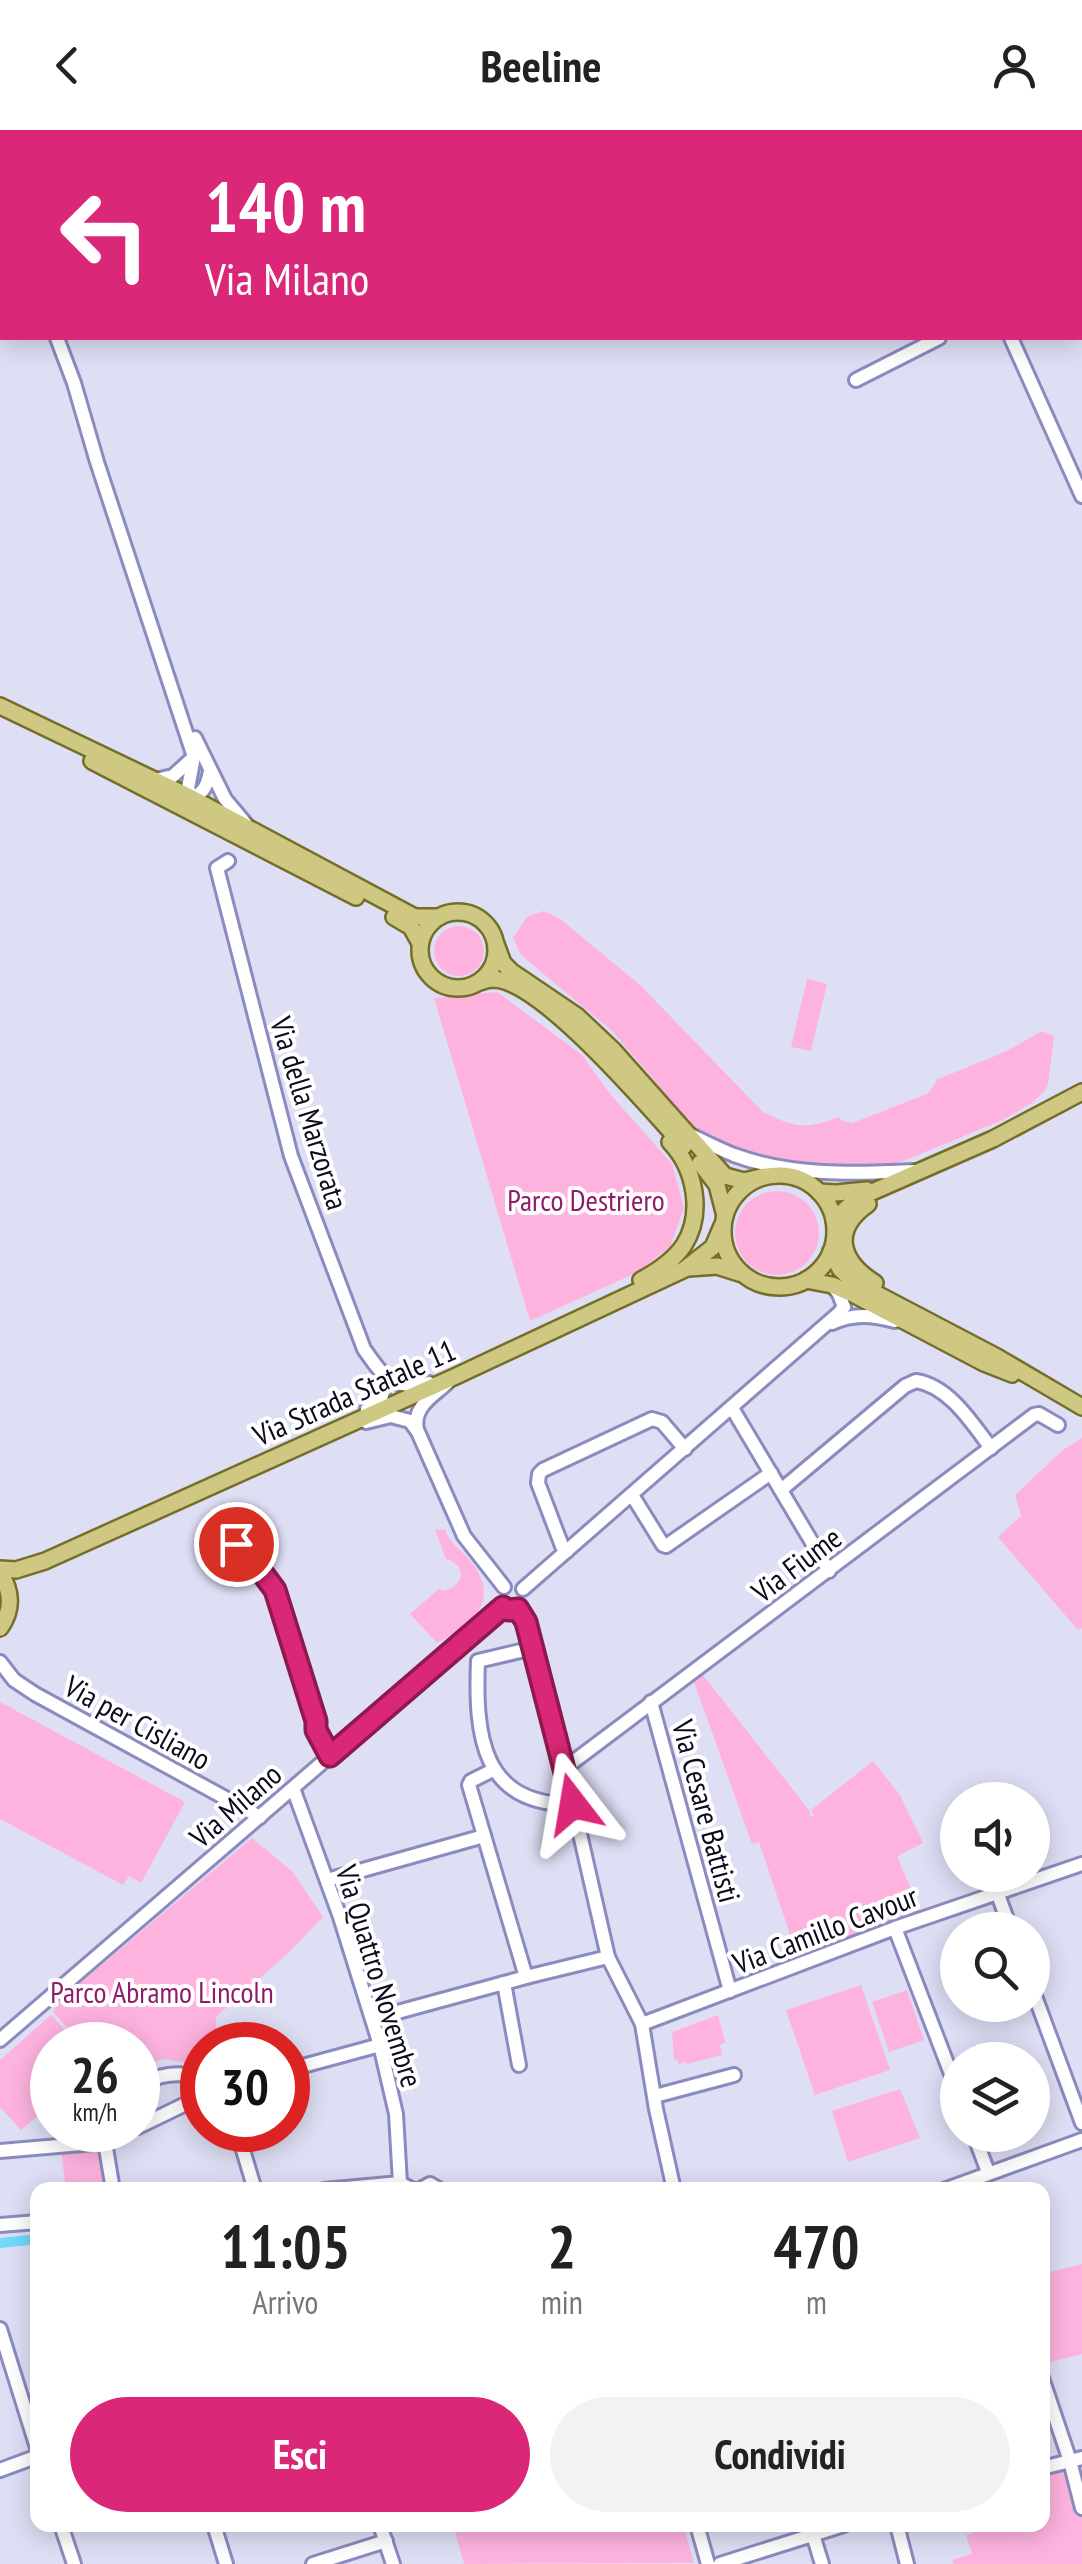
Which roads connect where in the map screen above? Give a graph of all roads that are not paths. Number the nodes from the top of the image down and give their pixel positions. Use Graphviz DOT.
graph roads {
  1 [pos="58,340"];
  2 [pos="935,340"];
  3 [pos="1012,340"];
  4 [pos="856,380"];
  5 [pos="1082,496"];
  6 [pos="174,695"];
  7 [pos="0,709"];
  8 [pos="194,757"];
  9 [pos="107,769"];
  10 [pos="210,771"];
  11 [pos="153,780"];
  12 [pos="192,798"];
  13 [pos="255,832"];
  14 [pos="276,856"];
  15 [pos="228,861"];
  16 [pos="438,917"];
  17 [pos="420,943"];
  18 [pos="496,944"];
  19 [pos="480,982"];
  20 [pos="598,1054"];
  21 [pos="1082,1092"];
  22 [pos="686,1133"];
  23 [pos="944,1161"];
  24 [pos="922,1170"];
  25 [pos="765,1176"];
  26 [pos="885,1186"];
  27 [pos="820,1192"];
  28 [pos="834,1220"];
  29 [pos="724,1221"];
  30 [pos="832,1250"];
  31 [pos="684,1269"];
  32 [pos="742,1274"];
  33 [pos="806,1280"];
  34 [pos="832,1285"];
  35 [pos="601,1308"];
  36 [pos="916,1320"];
  37 [pos="826,1327"];
  38 [pos="382,1375"];
  39 [pos="454,1377"];
  40 [pos="1082,1407"];
  41 [pos="732,1408"];
  42 [pos="1058,1424"];
  43 [pos="418,1432"];
  44 [pos="321,1436"];
  45 [pos="991,1448"];
  46 [pos="684,1449"];
  47 [pos="771,1473"];
  48 [pos="781,1490"];
  49 [pos="632,1494"];
  50 [pos="236,1544"];
  51 [pos="567,1551"];
  52 [pos="45,1562"];
  53 [pos="0,1571"];
  54 [pos="829,1571"];
  55 [pos="504,1586"];
  56 [pos="523,1589"];
  57 [pos="10,1598"];
  58 [pos="510,1608"];
  59 [pos="0,1628"];
  60 [pos="533,1648"];
  61 [pos="0,1662"];
  62 [pos="651,1702"];
  63 [pos="330,1756"];
  64 [pos="565,1768"];
  65 [pos="493,1770"];
  66 [pos="293,1788"];
  67 [pos="573,1804"];
  68 [pos="260,1816"];
  69 [pos="484,1836"];
  70 [pos="1082,1864"];
  71 [pos="1050,1875"];
  72 [pos="327,1880"];
  73 [pos="997,1892"];
  74 [pos="1004,1912"];
  75 [pos="895,1928"];
  76 [pos="608,1957"];
  77 [pos="526,1976"];
  78 [pos="504,1983"];
  79 [pos="730,1991"];
  80 [pos="372,2019"];
  81 [pos="1045,2022"];
  82 [pos="642,2024"];
  83 [pos="0,2040"];
  84 [pos="380,2045"];
  85 [pos="940,2045"];
  86 [pos="310,2064"];
  87 [pos="520,2065"];
  88 [pos="734,2074"];
  89 [pos="655,2096"];
  90 [pos="1082,2122"];
  91 [pos="1082,2140"];
  92 [pos="30,2148"];
  93 [pos="0,2150"];
  94 [pos="106,2152"];
  95 [pos="243,2152"];
  96 [pos="980,2152"];
  97 [pos="988,2172"];
  98 [pos="111,2182"];
  99 [pos="252,2182"];
  100 [pos="410,2182"];
  101 [pos="672,2182"];
  102 [pos="964,2182"];
  103 [pos="30,2223"];
  104 [pos="0,2225"];
  105 [pos="0,2329"];
  106 [pos="1050,2397"];
  107 [pos="30,2428"];
  108 [pos="30,2457"];
  109 [pos="1076,2460"];
  110 [pos="1050,2466"];
  111 [pos="0,2470"];
  112 [pos="1082,2508"];
  113 [pos="63,2532"];
  114 [pos="216,2532"];
  115 [pos="383,2532"];
  116 [pos="699,2532"];
  117 [pos="807,2532"];
  118 [pos="813,2532"];
  119 [pos="899,2532"];
  120 [pos="386,2541"];
  121 [pos="74,2564"];
  122 [pos="226,2564"];
  123 [pos="313,2564"];
  124 [pos="393,2564"];
  125 [pos="708,2564"];
  126 [pos="720,2564"];
  127 [pos="822,2564"];
  128 [pos="907,2564"];
  1 -- 6 [label="street"];
  2 -- 4 [label="street"];
  3 -- 5 [label="street"];
  6 -- 8 [label="street"];
  6 -- 10 [label="street"];
  7 -- 9 [label="main road"];
  7 -- 11 [label="main road"];
  8 -- 11 [label="street"];
  8 -- 12 [label="street"];
  9 -- 12 [label="street"];
  9 -- 14 [label="main road"];
  10 -- 12 [label="street"];
  10 -- 13 [label="street"];
  11 -- 12 [label="main road"];
  12 -- 13 [label="main road"];
  12 -- 14 [label="street"];
  13 -- 16 [label="main road"];
  14 -- 17 [label="main road"];
  15 -- 38 [label="street, Via della Marzorata"];
  16 -- 17 [label="main road"];
  16 -- 18 [label="main road"];
  17 -- 19 [label="main road"];
  18 -- 19 [label="main road"];
  18 -- 22 [label="main road"];
  19 -- 20 [label="main road"];
  20 -- 29 [label="main road"];
  20 -- 35 [label="main road"];
  21 -- 23 [label="main road"];
  22 -- 24 [label="street"];
  22 -- 25 [label="main road"];
  23 -- 24 [label="main road"];
  23 -- 36 [label="main road"];
  24 -- 26 [label="main road"];
  25 -- 27 [label="main road"];
  25 -- 29 [label="main road"];
  26 -- 27 [label="main road"];
  26 -- 28 [label="main road"];
  27 -- 28 [label="main road"];
  28 -- 30 [label="main road"];
  29 -- 31 [label="main road, Via Strada Statale 11"];
  29 -- 32 [label="main road"];
  30 -- 33 [label="main road"];
  30 -- 36 [label="main road"];
  31 -- 32 [label="main road, Via Strada Statale 11"];
  31 -- 35 [label="main road, Via Strada Statale 11"];
  32 -- 33 [label="main road"];
  33 -- 34 [label="main road"];
  34 -- 36 [label="main road"];
  34 -- 37 [label="street"];
  35 -- 39 [label="main road, Via Strada Statale 11"];
  36 -- 37 [label="street"];
  36 -- 40 [label="main road"];
  37 -- 41 [label="street"];
  38 -- 39 [label="street"];
  38 -- 44 [label="street"];
  39 -- 43 [label="street"];
  39 -- 44 [label="main road, Via Strada Statale 11"];
  41 -- 46 [label="street"];
  41 -- 47 [label="street"];
  42 -- 45 [label="street, Via Fiume"];
  43 -- 44 [label="street"];
  43 -- 55 [label="street"];
  44 -- 52 [label="main road, Via Strada Statale 11"];
  45 -- 48 [label="street"];
  45 -- 54 [label="street, Via Fiume"];
  46 -- 49 [label="street"];
  46 -- 51 [label="street"];
  47 -- 48 [label="street"];
  47 -- 49 [label="street"];
  48 -- 54 [label="street"];
  49 -- 51 [label="street"];
  50 -- 63 [label="street"];
  51 -- 56 [label="street"];
  52 -- 53 [label="main road, Via Strada Statale 11"];
  52 -- 57 [label="main road, Via Strada Statale 11"];
  53 -- 57 [label="main road, Via Strada Statale 11"];
  54 -- 62 [label="street, Via Fiume"];
  55 -- 56 [label="street"];
  55 -- 58 [label="street"];
  56 -- 58 [label="street"];
  57 -- 59 [label="main road, Via Strada Statale 11"];
  58 -- 60 [label="street"];
  58 -- 63 [label="street, Via Milano"];
  60 -- 64 [label="street"];
  60 -- 65 [label="street"];
  61 -- 68 [label="street, Via per Cisliano"];
  62 -- 64 [label="street, Via Fiume"];
  62 -- 79 [label="street, Via Cesare Battisti"];
  63 -- 66 [label="street, Via Milano"];
  64 -- 67 [label="street"];
  65 -- 67 [label="street"];
  65 -- 69 [label="street"];
  66 -- 68 [label="street, Via Milano"];
  66 -- 72 [label="street, Via Quattro Novembre"];
  67 -- 76 [label="street"];
  68 -- 83 [label="street, Via Milano"];
  69 -- 72 [label="street"];
  69 -- 77 [label="street"];
  70 -- 71 [label="street, Via Camillo Cavour"];
  72 -- 80 [label="street, Via Quattro Novembre"];
  73 -- 74 [label="street"];
  73 -- 75 [label="street, Via Camillo Cavour"];
  75 -- 79 [label="street, Via Camillo Cavour"];
  75 -- 85 [label="street"];
  76 -- 77 [label="street"];
  76 -- 82 [label="street"];
  77 -- 78 [label="street"];
  78 -- 80 [label="street"];
  78 -- 87 [label="street"];
  79 -- 82 [label="street, Via Camillo Cavour"];
  80 -- 84 [label="street, Via Quattro Novembre"];
  81 -- 90 [label="street"];
  82 -- 89 [label="street"];
  84 -- 86 [label="street"];
  84 -- 100 [label="street, Via Quattro Novembre"];
  88 -- 89 [label="street"];
  89 -- 101 [label="street"];
  91 -- 97 [label="street"];
  92 -- 93 [label="street"];
  94 -- 98 [label="street"];
  95 -- 99 [label="street"];
  96 -- 97 [label="street"];
  97 -- 102 [label="street"];
  103 -- 104 [label="street"];
  105 -- 107 [label="street"];
  106 -- 109 [label="street"];
  108 -- 111 [label="street"];
  109 -- 110 [label="street"];
  109 -- 112 [label="street"];
  113 -- 121 [label="street"];
  114 -- 122 [label="street"];
  115 -- 120 [label="street"];
  116 -- 125 [label="street"];
  117 -- 126 [label="street"];
  118 -- 127 [label="street"];
  119 -- 128 [label="street"];
  120 -- 123 [label="street"];
  120 -- 124 [label="street"];
}
